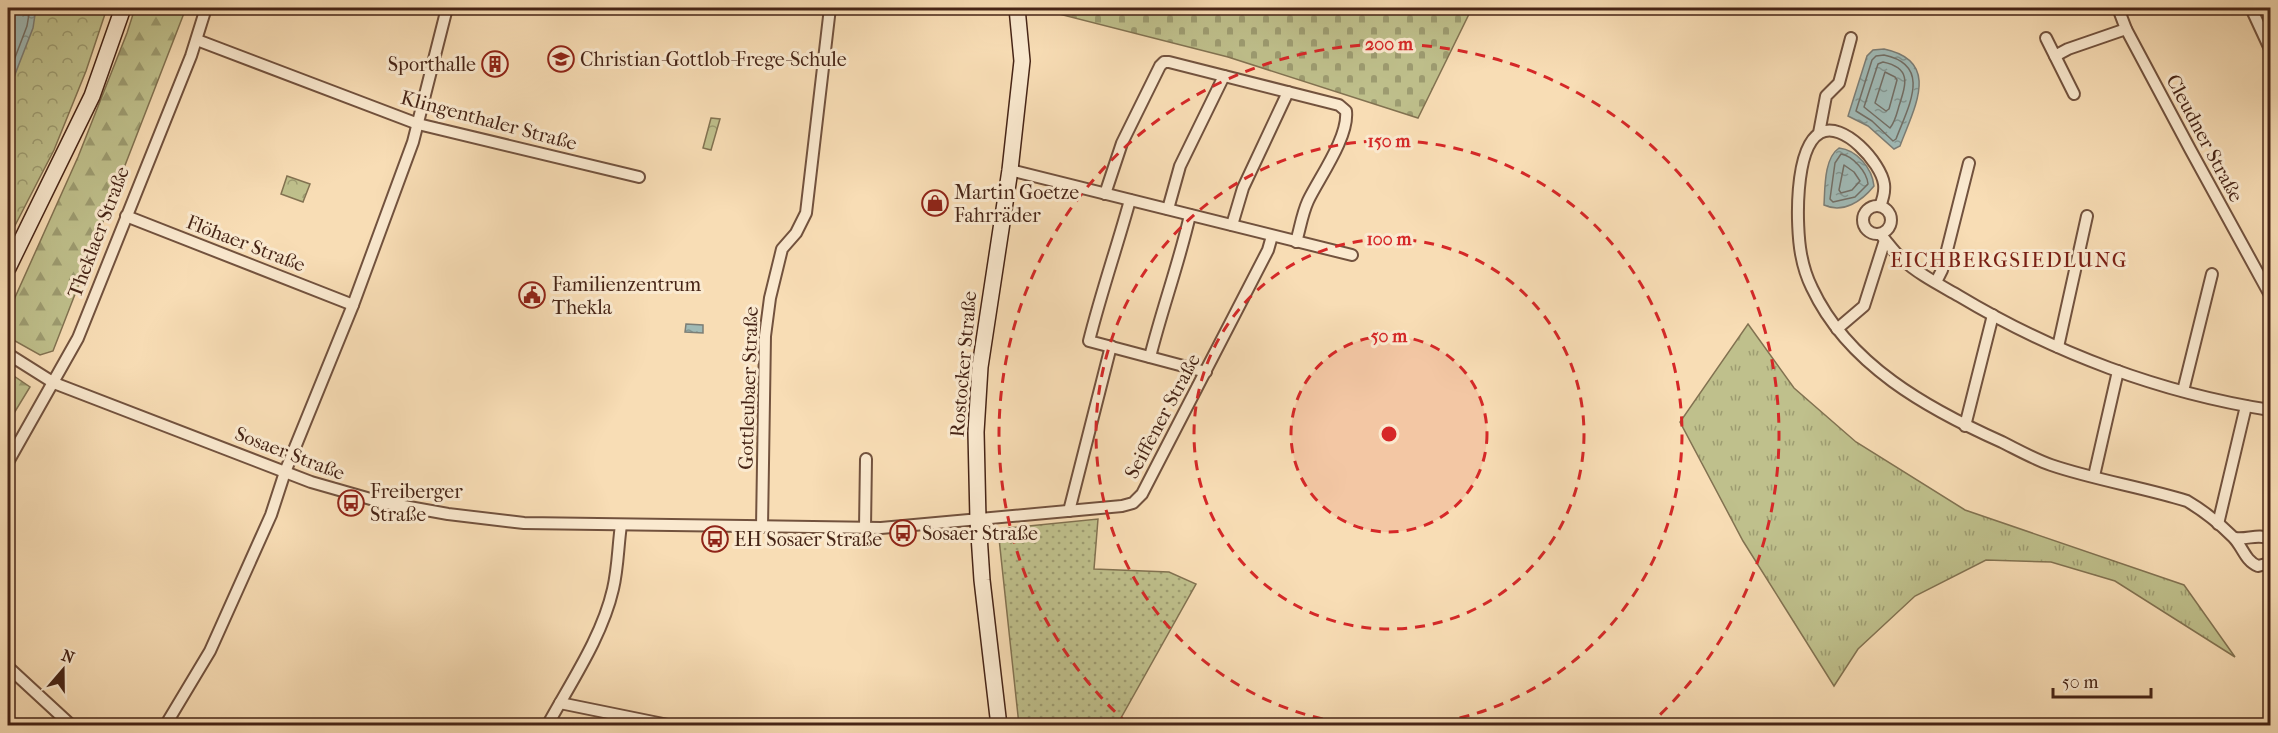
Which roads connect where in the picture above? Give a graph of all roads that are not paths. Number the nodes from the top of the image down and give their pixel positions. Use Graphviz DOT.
graph roads {
  1 [pos="123,8"];
  2 [pos="206,8"];
  3 [pos="447,8"];
  4 [pos="830,8"];
  5 [pos="1017,8"];
  6 [pos="2118,8"];
  7 [pos="2251,8"];
  8 [pos="2126,29"];
  9 [pos="1851,38"];
  10 [pos="2046,38"];
  11 [pos="197,40"];
  12 [pos="2271,49"];
  13 [pos="2055,56"];
  14 [pos="1224,76"];
  15 [pos="1288,92"];
  16 [pos="2074,94"];
  17 [pos="418,124"];
  18 [pos="1819,134"];
  19 [pos="1969,163"];
  20 [pos="1010,170"];
  21 [pos="639,177"];
  22 [pos="1105,194"];
  23 [pos="1130,200"];
  24 [pos="1880,206"];
  25 [pos="1168,209"];
  26 [pos="1190,214"];
  27 [pos="126,216"];
  28 [pos="2087,216"];
  29 [pos="1232,225"];
  30 [pos="1272,236"];
  31 [pos="1883,237"];
  32 [pos="1296,242"];
  33 [pos="1352,255"];
  34 [pos="8,268"];
  35 [pos="2212,274"];
  36 [pos="1936,282"];
  37 [pos="2271,295"];
  38 [pos="353,305"];
  39 [pos="1993,315"];
  40 [pos="1837,329"];
  41 [pos="1111,346"];
  42 [pos="2058,347"];
  43 [pos="8,354"];
  44 [pos="1150,357"];
  45 [pos="2118,371"];
  46 [pos="1206,372"];
  47 [pos="54,383"];
  48 [pos="2183,391"];
  49 [pos="2246,406"];
  50 [pos="2271,410"];
  51 [pos="1965,426"];
  52 [pos="866,459"];
  53 [pos="8,462"];
  54 [pos="285,472"];
  55 [pos="2094,476"];
  56 [pos="1069,511"];
  57 [pos="978,520"];
  58 [pos="2218,524"];
  59 [pos="621,525"];
  60 [pos="762,527"];
  61 [pos="865,528"];
  62 [pos="2235,538"];
  63 [pos="2271,539"];
  64 [pos="2271,563"];
  65 [pos="8,667"];
  66 [pos="560,703"];
  67 [pos="72,726"];
  68 [pos="165,726"];
  69 [pos="547,726"];
  70 [pos="673,726"];
  71 [pos="999,726"];
  1 -- 34 [label="main road"];
  2 -- 11 [label="street, Theklaer Straße"];
  3 -- 17 [label="street"];
  4 -- 60 [label="street, Gottleubaer Straße"];
  5 -- 20 [label="main road, Rostocker Straße"];
  6 -- 8 [label="street, Cleudner Straße"];
  7 -- 12 [label="street"];
  8 -- 13 [label="street"];
  8 -- 37 [label="street, Cleudner Straße"];
  9 -- 18 [label="street"];
  10 -- 13 [label="street"];
  11 -- 17 [label="street, Klingenthaler Straße"];
  11 -- 27 [label="street, Theklaer Straße"];
  13 -- 16 [label="street"];
  14 -- 15 [label="street"];
  14 -- 22 [label="street"];
  14 -- 25 [label="street"];
  15 -- 29 [label="street"];
  15 -- 32 [label="street"];
  17 -- 21 [label="street, Klingenthaler Straße"];
  17 -- 38 [label="street"];
  18 -- 24 [label="street"];
  18 -- 40 [label="street"];
  19 -- 36 [label="street"];
  20 -- 22 [label="street"];
  20 -- 57 [label="main road, Rostocker Straße"];
  22 -- 23 [label="street"];
  23 -- 25 [label="street"];
  23 -- 41 [label="street"];
  24 -- 31 [label="street"];
  24 -- 31 [label="street"];
  25 -- 26 [label="street"];
  26 -- 29 [label="street"];
  26 -- 44 [label="street"];
  27 -- 38 [label="street, Flöhaer Straße"];
  27 -- 47 [label="street, Theklaer Straße"];
  28 -- 42 [label="street"];
  29 -- 30 [label="street"];
  30 -- 32 [label="street"];
  30 -- 46 [label="street, Seiffener Straße"];
  31 -- 36 [label="street"];
  31 -- 40 [label="street"];
  32 -- 33 [label="street"];
  35 -- 48 [label="street"];
  36 -- 39 [label="street"];
  38 -- 54 [label="street"];
  39 -- 42 [label="street"];
  39 -- 51 [label="street"];
  40 -- 51 [label="street"];
  41 -- 44 [label="street"];
  41 -- 56 [label="street"];
  42 -- 45 [label="street"];
  43 -- 47 [label="street, Sosaer Straße"];
  44 -- 46 [label="street"];
  45 -- 48 [label="street"];
  45 -- 55 [label="street"];
  46 -- 56 [label="street, Seiffener Straße"];
  47 -- 53 [label="street, Theklaer Straße"];
  47 -- 54 [label="street, Sosaer Straße"];
  48 -- 49 [label="street"];
  49 -- 50 [label="street"];
  49 -- 58 [label="street"];
  51 -- 55 [label="street"];
  52 -- 61 [label="street"];
  54 -- 59 [label="street, Sosaer Straße"];
  54 -- 68 [label="street"];
  55 -- 58 [label="street"];
  56 -- 57 [label="street, Seiffener Straße"];
  57 -- 61 [label="street, Sosaer Straße"];
  57 -- 71 [label="main road, Rostocker Straße"];
  58 -- 62 [label="street"];
  59 -- 60 [label="street, Sosaer Straße"];
  59 -- 66 [label="street"];
  60 -- 61 [label="street, Sosaer Straße"];
  62 -- 63 [label="street"];
  62 -- 64 [label="street"];
  65 -- 67 [label="street"];
  66 -- 69 [label="street"];
  66 -- 70 [label="street"];
}
